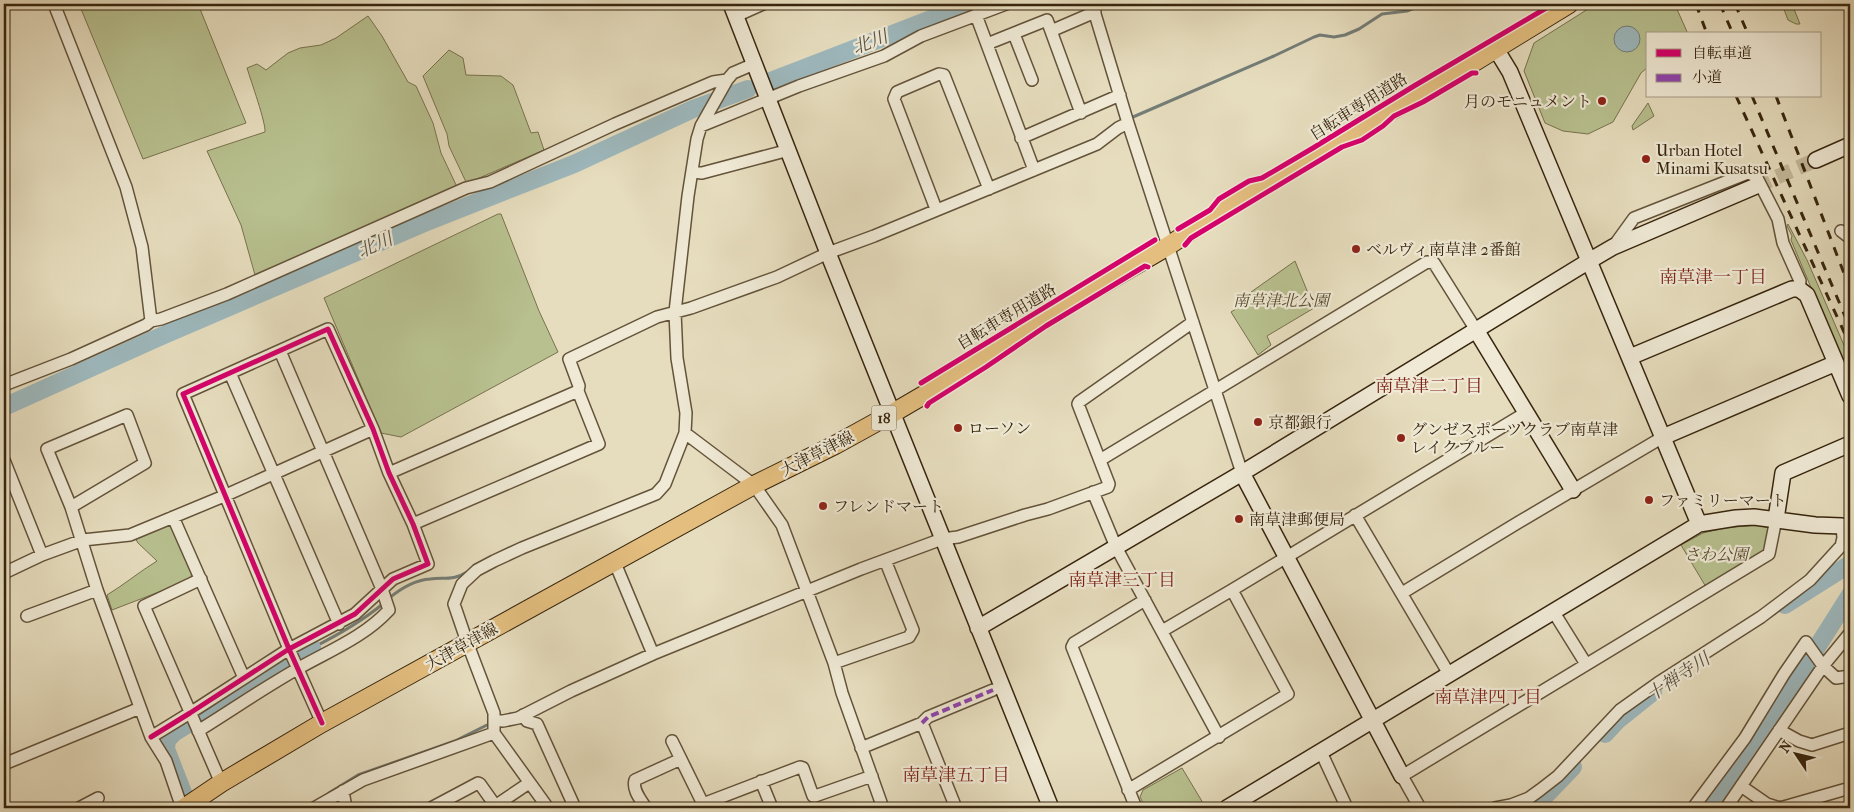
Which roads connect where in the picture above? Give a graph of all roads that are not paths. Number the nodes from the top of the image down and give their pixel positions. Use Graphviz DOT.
graph roads {
  1 [pos="54,4"];
  2 [pos="762,4"];
  3 [pos="1006,4"];
  4 [pos="1569,4"];
  5 [pos="1093,8"];
  6 [pos="733,10"];
  7 [pos="976,15"];
  8 [pos="1051,31"];
  9 [pos="1014,34"];
  10 [pos="986,44"];
  11 [pos="1496,49"];
  12 [pos="756,69"];
  13 [pos="1032,80"];
  14 [pos="726,82"];
  15 [pos="1120,95"];
  16 [pos="767,97"];
  17 [pos="1081,112"];
  18 [pos="703,123"];
  19 [pos="1128,123"];
  20 [pos="1022,138"];
  21 [pos="1850,145"];
  22 [pos="789,150"];
  23 [pos="1816,160"];
  24 [pos="1034,170"];
  25 [pos="692,172"];
  26 [pos="1756,186"];
  27 [pos="989,189"];
  28 [pos="936,209"];
  29 [pos="1168,246"];
  30 [pos="1613,247"];
  31 [pos="828,253"];
  32 [pos="1589,260"];
  33 [pos="1799,289"];
  34 [pos="675,312"];
  35 [pos="151,320"];
  36 [pos="1193,322"];
  37 [pos="1476,330"];
  38 [pos="280,350"];
  39 [pos="1630,358"];
  40 [pos="1836,363"];
  41 [pos="230,373"];
  42 [pos="4,386"];
  43 [pos="1214,390"];
  44 [pos="578,391"];
  45 [pos="1850,396"];
  46 [pos="1527,412"];
  47 [pos="893,413"];
  48 [pos="373,429"];
  49 [pos="685,433"];
  50 [pos="1663,437"];
  51 [pos="1850,444"];
  52 [pos="323,452"];
  53 [pos="4,460"];
  54 [pos="1100,460"];
  55 [pos="274,473"];
  56 [pos="1242,473"];
  57 [pos="389,474"];
  58 [pos="754,485"];
  59 [pos="1573,490"];
  60 [pos="1094,492"];
  61 [pos="224,496"];
  62 [pos="71,507"];
  63 [pos="1354,515"];
  64 [pos="173,517"];
  65 [pos="1776,519"];
  66 [pos="412,524"];
  67 [pos="1699,524"];
  68 [pos="1846,526"];
  69 [pos="942,539"];
  70 [pos="83,540"];
  71 [pos="1116,547"];
  72 [pos="42,555"];
  73 [pos="1285,557"];
  74 [pos="885,560"];
  75 [pos="615,563"];
  76 [pos="4,573"];
  77 [pos="201,580"];
  78 [pos="382,589"];
  79 [pos="97,590"];
  80 [pos="1232,590"];
  81 [pos="807,592"];
  82 [pos="1402,593"];
  83 [pos="1145,600"];
  84 [pos="1552,611"];
  85 [pos="28,616"];
  86 [pos="339,624"];
  87 [pos="978,628"];
  88 [pos="1162,631"];
  89 [pos="1850,633"];
  90 [pos="467,642"];
  91 [pos="289,649"];
  92 [pos="653,654"];
  93 [pos="834,663"];
  94 [pos="1586,664"];
  95 [pos="1822,666"];
  96 [pos="298,668"];
  97 [pos="1449,674"];
  98 [pos="1850,676"];
  99 [pos="244,678"];
  100 [pos="993,690"];
  101 [pos="140,708"];
  102 [pos="523,715"];
  103 [pos="494,720"];
  104 [pos="1373,720"];
  105 [pos="194,722"];
  106 [pos="922,722"];
  107 [pos="322,723"];
  108 [pos="1779,730"];
  109 [pos="494,733"];
  110 [pos="1850,733"];
  111 [pos="1219,736"];
  112 [pos="151,737"];
  113 [pos="672,741"];
  114 [pos="861,748"];
  115 [pos="1321,752"];
  116 [pos="681,759"];
  117 [pos="4,764"];
  118 [pos="872,776"];
  119 [pos="1402,776"];
  120 [pos="761,781"];
  121 [pos="529,782"];
  122 [pos="220,783"];
  123 [pos="1741,786"];
  124 [pos="1850,788"];
  125 [pos="1128,790"];
  126 [pos="343,791"];
  127 [pos="98,798"];
  128 [pos="704,806"];
  129 [pos="495,807"];
  130 [pos="79,808"];
  131 [pos="183,808"];
  132 [pos="314,808"];
  133 [pos="346,808"];
  134 [pos="430,808"];
  135 [pos="548,808"];
  136 [pos="575,808"];
  137 [pos="646,808"];
  138 [pos="772,808"];
  139 [pos="882,808"];
  140 [pos="956,808"];
  141 [pos="1051,808"];
  142 [pos="1136,808"];
  143 [pos="1226,808"];
  144 [pos="1347,808"];
  145 [pos="1420,808"];
  146 [pos="1495,808"];
  147 [pos="1693,808"];
  148 [pos="1726,808"];
  1 -- 35 [label="street"];
  2 -- 6 [label="street"];
  3 -- 7 [label="street"];
  4 -- 11 [label="main road, 大津草津線 / 18"];
  5 -- 8 [label="street"];
  5 -- 15 [label="street"];
  6 -- 12 [label="street"];
  7 -- 10 [label="street"];
  7 -- 16 [label="street"];
  8 -- 9 [label="street"];
  8 -- 17 [label="street"];
  9 -- 10 [label="street"];
  9 -- 13 [label="street"];
  10 -- 20 [label="street"];
  11 -- 29 [label="main road, 大津草津線 / 18"];
  11 -- 32 [label="street"];
  12 -- 14 [label="street"];
  12 -- 16 [label="street"];
  14 -- 18 [label="street"];
  14 -- 35 [label="street"];
  15 -- 17 [label="street"];
  15 -- 19 [label="street"];
  16 -- 18 [label="street"];
  16 -- 22 [label="street"];
  17 -- 20 [label="street"];
  18 -- 25 [label="street"];
  19 -- 24 [label="street"];
  19 -- 29 [label="street"];
  20 -- 24 [label="street"];
  21 -- 23 [label="street"];
  22 -- 25 [label="street"];
  22 -- 31 [label="street"];
  24 -- 27 [label="street"];
  25 -- 34 [label="street"];
  26 -- 30 [label="street"];
  27 -- 28 [label="street"];
  27 -- 28 [label="street"];
  28 -- 31 [label="street"];
  29 -- 36 [label="street"];
  29 -- 47 [label="main road, 大津草津線 / 18"];
  30 -- 32 [label="street"];
  30 -- 33 [label="street"];
  31 -- 34 [label="street"];
  31 -- 47 [label="street"];
  32 -- 37 [label="street"];
  32 -- 39 [label="street"];
  33 -- 39 [label="street"];
  33 -- 40 [label="street"];
  34 -- 44 [label="street"];
  34 -- 49 [label="street"];
  35 -- 42 [label="street"];
  36 -- 43 [label="street"];
  36 -- 54 [label="street"];
  37 -- 43 [label="street"];
  37 -- 46 [label="street"];
  37 -- 56 [label="street"];
  38 -- 41 [label="street"];
  38 -- 48 [label="street"];
  38 -- 52 [label="street"];
  39 -- 50 [label="street"];
  40 -- 45 [label="street"];
  40 -- 50 [label="street"];
  41 -- 55 [label="street"];
  41 -- 61 [label="street"];
  43 -- 54 [label="street"];
  43 -- 56 [label="street"];
  44 -- 57 [label="street"];
  44 -- 66 [label="street"];
  46 -- 59 [label="street"];
  46 -- 63 [label="street"];
  47 -- 58 [label="main road, 大津草津線 / 18"];
  47 -- 69 [label="street"];
  48 -- 52 [label="street"];
  48 -- 57 [label="street"];
  49 -- 58 [label="street"];
  49 -- 90 [label="street"];
  50 -- 59 [label="street"];
  50 -- 67 [label="street"];
  51 -- 65 [label="street"];
  52 -- 55 [label="street"];
  52 -- 78 [label="street"];
  53 -- 72 [label="street"];
  54 -- 60 [label="street"];
  55 -- 61 [label="street"];
  55 -- 86 [label="street"];
  56 -- 71 [label="street"];
  56 -- 73 [label="street"];
  57 -- 66 [label="street"];
  58 -- 75 [label="main road, 大津草津線 / 18"];
  58 -- 81 [label="street"];
  59 -- 82 [label="street"];
  60 -- 69 [label="street"];
  60 -- 71 [label="street"];
  61 -- 64 [label="street"];
  61 -- 91 [label="street"];
  62 -- 62 [label="street"];
  62 -- 70 [label="street"];
  63 -- 73 [label="street"];
  63 -- 82 [label="street"];
  64 -- 70 [label="street"];
  64 -- 77 [label="street"];
  65 -- 67 [label="street"];
  65 -- 68 [label="street"];
  65 -- 94 [label="street"];
  66 -- 78 [label="street"];
  67 -- 84 [label="street"];
  68 -- 146 [label="street"];
  69 -- 74 [label="street"];
  69 -- 87 [label="street"];
  70 -- 72 [label="street"];
  70 -- 79 [label="street"];
  71 -- 83 [label="street"];
  71 -- 87 [label="street"];
  72 -- 76 [label="street"];
  73 -- 80 [label="street"];
  73 -- 104 [label="street"];
  74 -- 81 [label="street"];
  74 -- 93 [label="street"];
  75 -- 90 [label="main road, 大津草津線 / 18"];
  75 -- 92 [label="street"];
  77 -- 99 [label="street"];
  77 -- 105 [label="street"];
  78 -- 86 [label="street"];
  78 -- 96 [label="street"];
  79 -- 85 [label="street"];
  79 -- 101 [label="street"];
  80 -- 88 [label="street"];
  80 -- 111 [label="street"];
  81 -- 92 [label="street"];
  81 -- 93 [label="street"];
  82 -- 97 [label="street"];
  83 -- 88 [label="street"];
  83 -- 125 [label="street"];
  84 -- 94 [label="street"];
  84 -- 97 [label="street"];
  86 -- 91 [label="street"];
  87 -- 141 [label="street"];
  88 -- 111 [label="street"];
  89 -- 95 [label="street"];
  90 -- 103 [label="street"];
  90 -- 107 [label="main road, 大津草津線 / 18"];
  91 -- 96 [label="street"];
  91 -- 99 [label="street"];
  92 -- 102 [label="street"];
  93 -- 114 [label="street"];
  94 -- 119 [label="street"];
  95 -- 98 [label="street"];
  95 -- 108 [label="street"];
  95 -- 147 [label="street"];
  96 -- 105 [label="street"];
  96 -- 107 [label="street"];
  97 -- 104 [label="street"];
  99 -- 105 [label="street"];
  100 -- 106 [label="street"];
  101 -- 112 [label="street"];
  101 -- 117 [label="street"];
  102 -- 103 [label="street"];
  102 -- 136 [label="street"];
  103 -- 109 [label="street"];
  104 -- 115 [label="street"];
  104 -- 119 [label="street"];
  105 -- 112 [label="street"];
  105 -- 122 [label="street"];
  106 -- 114 [label="street"];
  106 -- 140 [label="street"];
  107 -- 122 [label="main road, 大津草津線 / 18"];
  108 -- 110 [label="street"];
  108 -- 123 [label="street"];
  109 -- 121 [label="street"];
  109 -- 126 [label="street"];
  111 -- 125 [label="street"];
  112 -- 131 [label="street"];
  113 -- 116 [label="street"];
  114 -- 118 [label="street"];
  115 -- 143 [label="street"];
  115 -- 144 [label="street"];
  116 -- 128 [label="street"];
  116 -- 137 [label="street"];
  118 -- 120 [label="street"];
  118 -- 139 [label="street"];
  119 -- 145 [label="street"];
  120 -- 128 [label="street"];
  120 -- 138 [label="street"];
  121 -- 129 [label="street"];
  121 -- 135 [label="street"];
  122 -- 131 [label="main road, 大津草津線 / 18"];
  123 -- 124 [label="street"];
  123 -- 148 [label="street"];
  125 -- 142 [label="street"];
  126 -- 132 [label="street"];
  126 -- 133 [label="street"];
  127 -- 130 [label="street"];
  129 -- 134 [label="street"];
}
